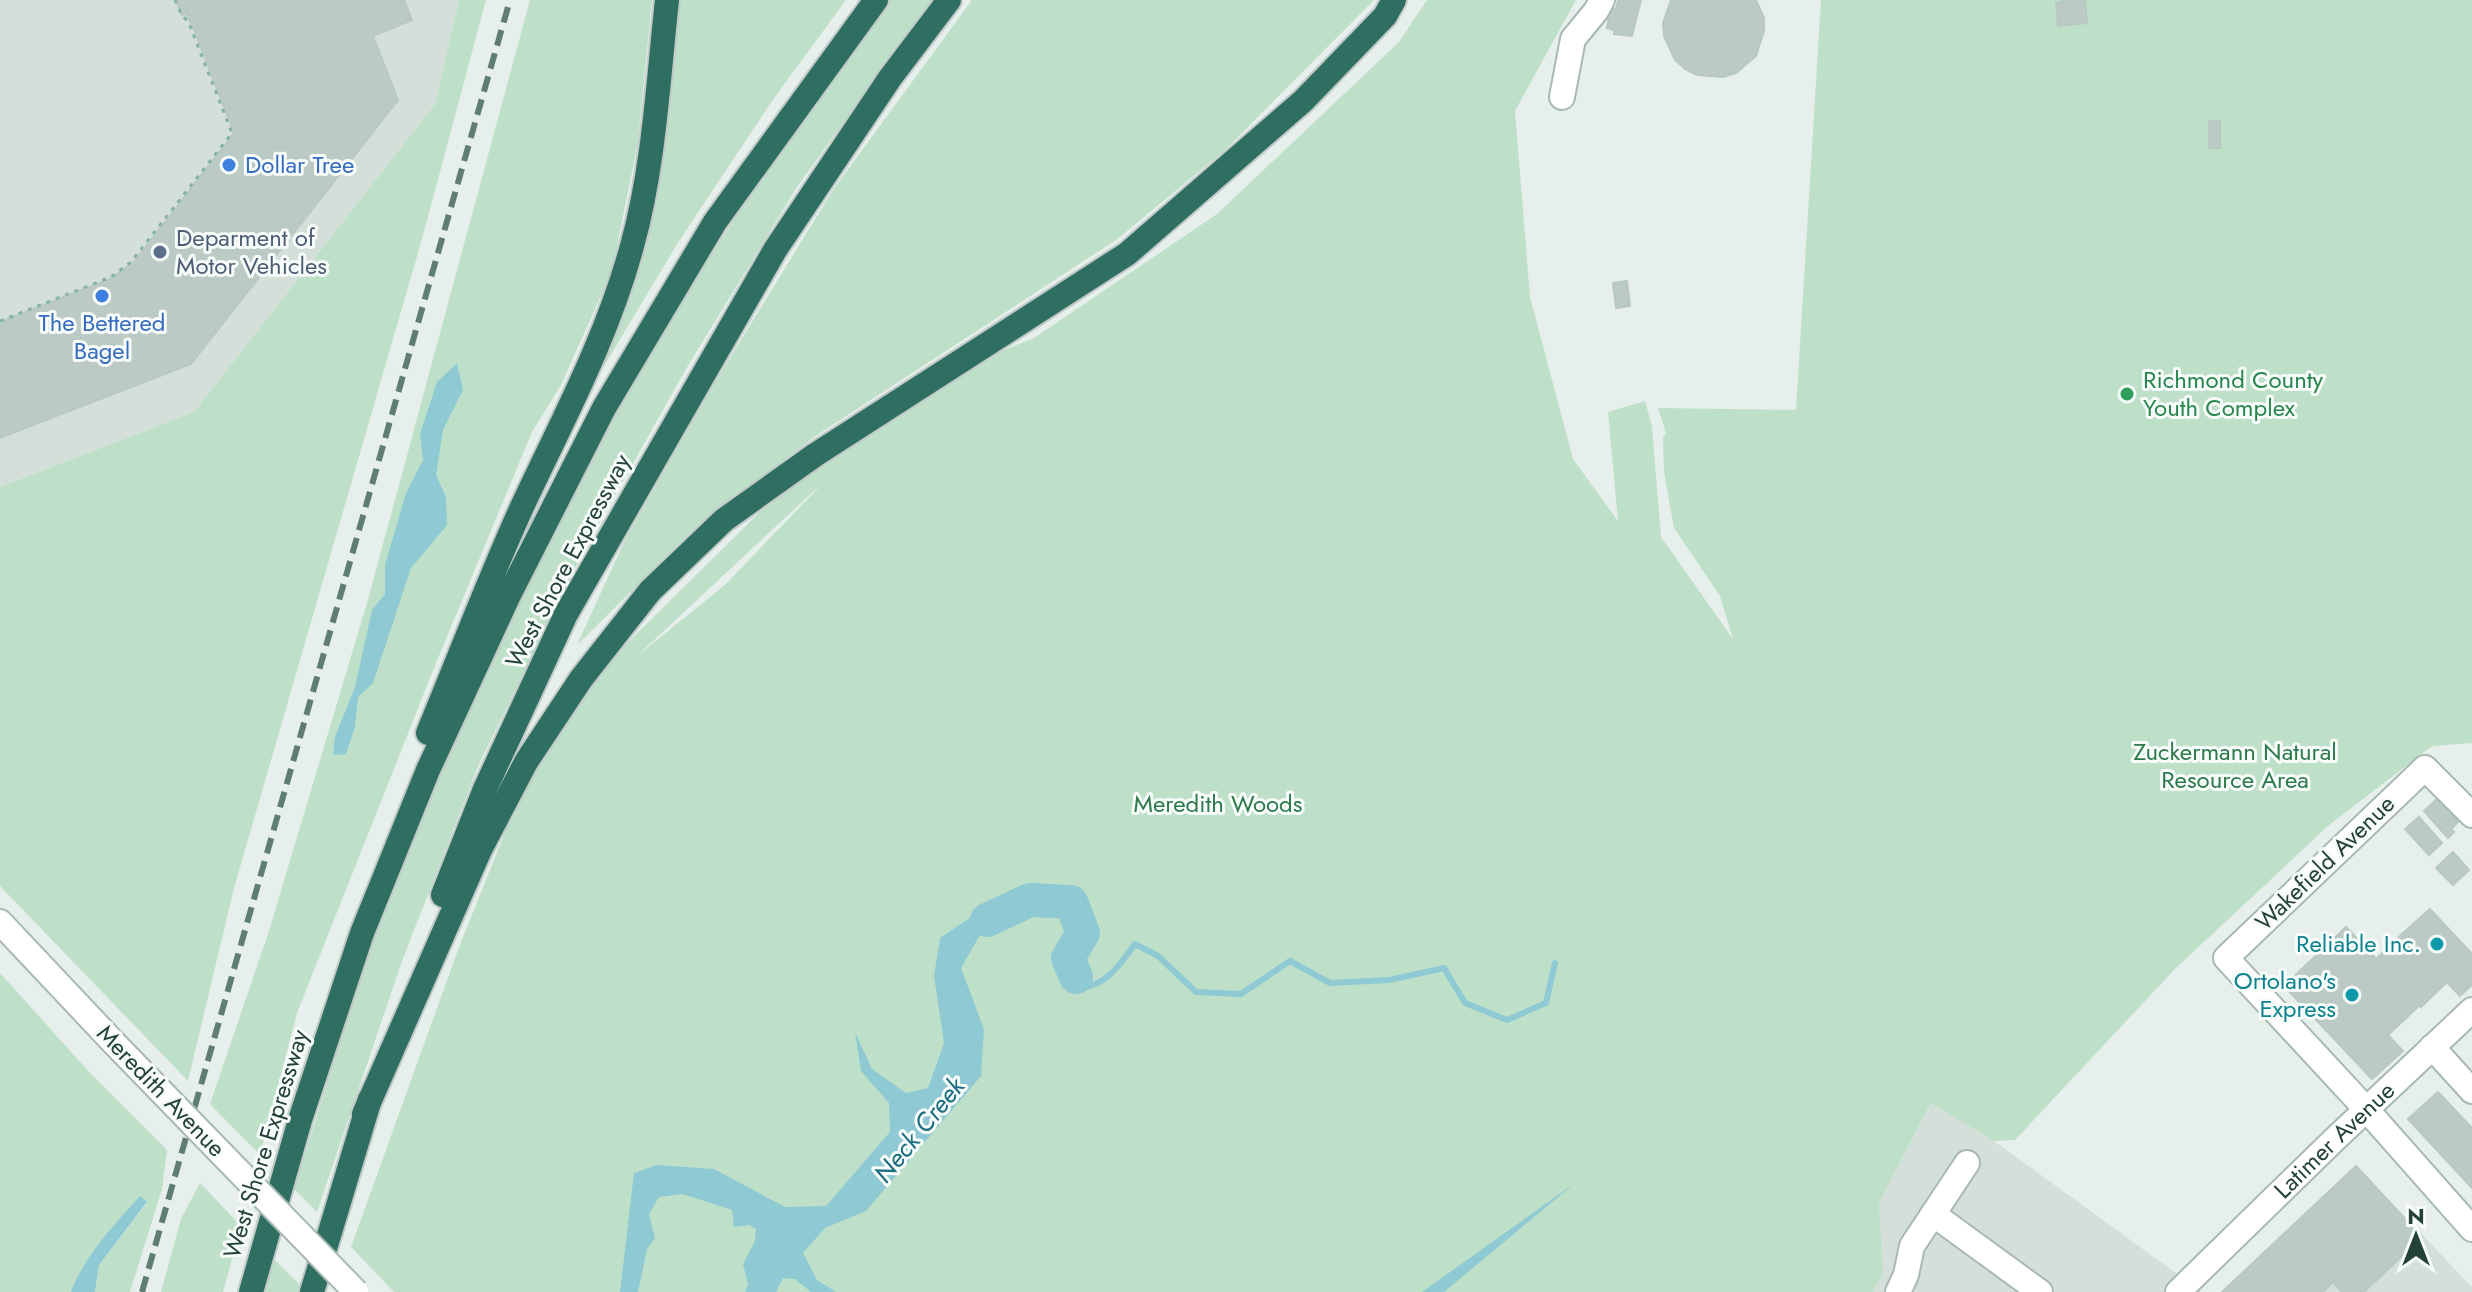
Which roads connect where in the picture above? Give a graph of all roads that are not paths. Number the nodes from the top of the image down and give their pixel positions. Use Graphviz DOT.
graph roads {
  1 [pos="667,0"];
  2 [pos="876,0"];
  3 [pos="949,0"];
  4 [pos="1394,0"];
  5 [pos="1602,0"];
  6 [pos="1562,97"];
  7 [pos="2472,815"];
  8 [pos="0,922"];
  9 [pos="362,933"];
  10 [pos="2472,1010"];
  11 [pos="2432,1047"];
  12 [pos="2472,1091"];
  13 [pos="2366,1109"];
  14 [pos="364,1114"];
  15 [pos="1967,1163"];
  16 [pos="1933,1214"];
  17 [pos="2472,1229"];
  18 [pos="251,1292"];
  19 [pos="312,1292"];
  20 [pos="356,1292"];
  21 [pos="1898,1292"];
  22 [pos="2040,1292"];
  23 [pos="2178,1292"];
  1 -- 9 [label="highway"];
  2 -- 9 [label="highway, West Shore Expressway"];
  3 -- 14 [label="highway, West Shore Expressway"];
  4 -- 14 [label="highway"];
  5 -- 6 [label="street"];
  7 -- 13 [label="street, Wakefield Avenue"];
  8 -- 20 [label="street, Meredith Avenue, bridge"];
  9 -- 18 [label="highway, West Shore Expressway"];
  10 -- 11 [label="street, Latimer Avenue"];
  11 -- 12 [label="street"];
  11 -- 13 [label="street, Latimer Avenue"];
  13 -- 17 [label="street"];
  13 -- 23 [label="street, Latimer Avenue"];
  14 -- 19 [label="highway, West Shore Expressway"];
  15 -- 16 [label="street"];
  16 -- 21 [label="street"];
  16 -- 22 [label="street"];
}
